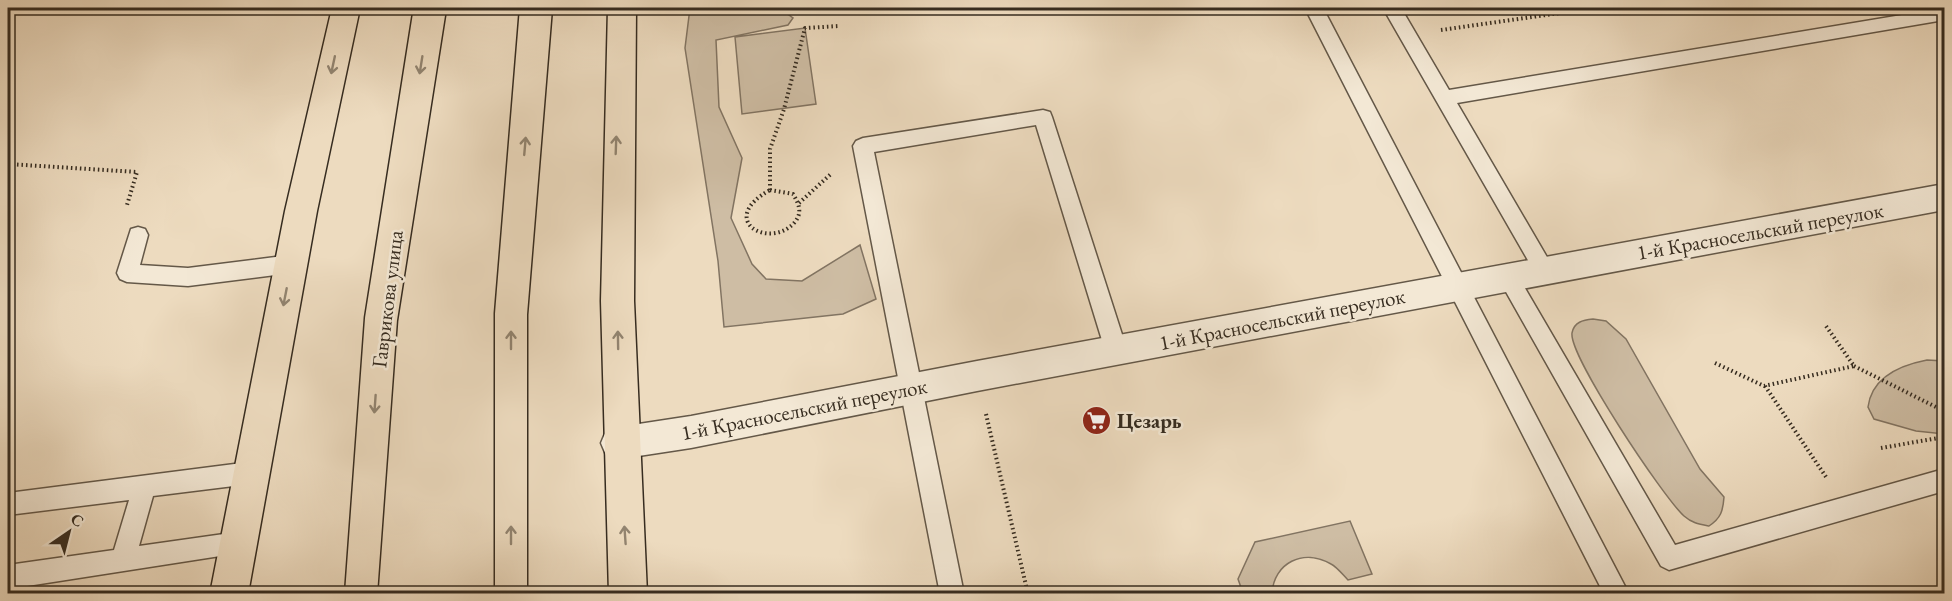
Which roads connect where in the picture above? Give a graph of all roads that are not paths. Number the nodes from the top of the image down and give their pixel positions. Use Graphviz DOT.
graph roads {
  1 [pos="346,8"];
  2 [pos="430,8"];
  3 [pos="536,8"];
  4 [pos="622,8"];
  5 [pos="1314,8"];
  6 [pos="1392,8"];
  7 [pos="1944,14"];
  8 [pos="1445,98"];
  9 [pos="1944,196"];
  10 [pos="138,235"];
  11 [pos="291,264"];
  12 [pos="1544,270"];
  13 [pos="1508,277"];
  14 [pos="1458,286"];
  15 [pos="1116,350"];
  16 [pos="911,388"];
  17 [pos="619,443"];
  18 [pos="250,473"];
  19 [pos="1944,480"];
  20 [pos="144,487"];
  21 [pos="8,504"];
  22 [pos="238,544"];
  23 [pos="123,561"];
  24 [pos="8,577"];
  25 [pos="229,594"];
  26 [pos="361,594"];
  27 [pos="511,594"];
  28 [pos="628,594"];
  29 [pos="952,594"];
  30 [pos="1617,594"];
  1 -- 11 [label="main road, one-way"];
  2 -- 26 [label="main road, Гаврикова улица, one-way, bridge"];
  27 -- 3 [label="main road, one-way, bridge"];
  17 -- 4 [label="main road, one-way"];
  5 -- 14 [label="lane"];
  6 -- 8 [label="lane"];
  7 -- 8 [label="lane"];
  8 -- 12 [label="lane"];
  9 -- 12 [label="street, 1-й Красносельский переулок"];
  10 -- 11 [label="lane"];
  11 -- 18 [label="main road, one-way"];
  12 -- 13 [label="street, 1-й Красносельский переулок"];
  13 -- 14 [label="street, 1-й Красносельский переулок"];
  13 -- 19 [label="lane"];
  14 -- 15 [label="street, 1-й Красносельский переулок"];
  14 -- 30 [label="lane"];
  15 -- 16 [label="street, 1-й Красносельский переулок"];
  15 -- 16 [label="lane"];
  16 -- 17 [label="street, 1-й Красносельский переулок"];
  16 -- 29 [label="lane"];
  28 -- 17 [label="main road, one-way"];
  18 -- 20 [label="lane"];
  18 -- 22 [label="main road"];
  20 -- 21 [label="lane"];
  20 -- 23 [label="lane"];
  22 -- 23 [label="lane"];
  22 -- 25 [label="main road"];
  23 -- 24 [label="lane"];
}
